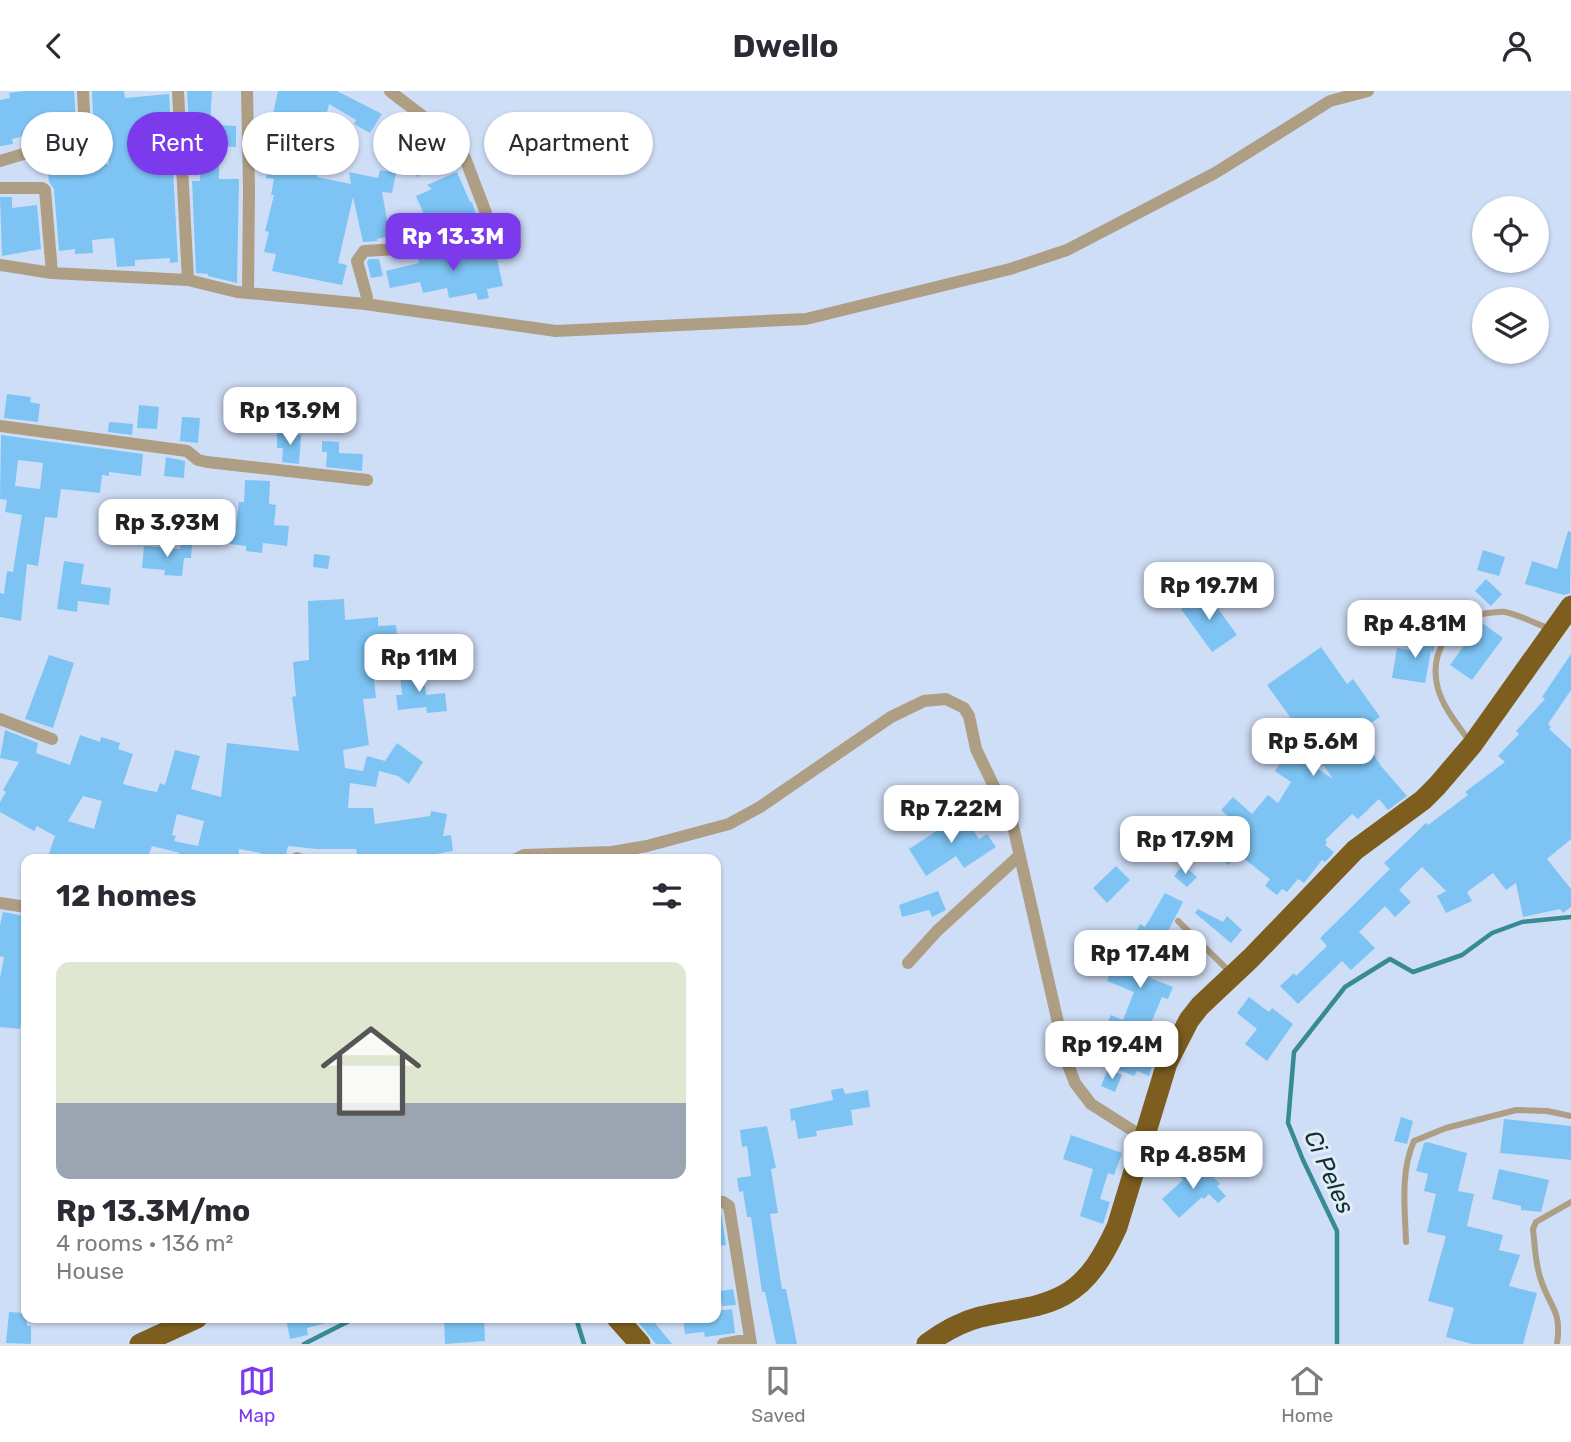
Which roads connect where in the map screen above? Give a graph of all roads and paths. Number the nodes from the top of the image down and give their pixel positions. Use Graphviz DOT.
graph roads {
  1 [pos="83,91"];
  2 [pos="178,91"];
  3 [pos="247,91"];
  4 [pos="390,91"];
  5 [pos="1368,91"];
  6 [pos="84,112"];
  7 [pos="21,154"];
  8 [pos="0,160"];
  9 [pos="0,188"];
  10 [pos="0,265"];
  11 [pos="52,274"];
  12 [pos="188,281"];
  13 [pos="248,293"];
  14 [pos="365,304"];
  15 [pos="0,426"];
  16 [pos="367,480"];
  17 [pos="1571,605"];
  18 [pos="1553,630"];
  19 [pos="0,719"];
  20 [pos="52,739"];
  21 [pos="1472,745"];
  22 [pos="553,854"];
  23 [pos="1020,855"];
  24 [pos="0,903"];
  25 [pos="21,906"];
  26 [pos="1178,921"];
  27 [pos="908,963"];
  28 [pos="1233,975"];
  29 [pos="1571,1116"];
  30 [pos="1143,1137"];
  31 [pos="721,1202"];
  32 [pos="1571,1202"];
  33 [pos="1406,1242"];
  34 [pos="186,1323"];
  35 [pos="621,1323"];
  36 [pos="751,1342"];
  37 [pos="140,1344"];
  38 [pos="640,1344"];
  39 [pos="723,1344"];
  40 [pos="927,1344"];
  41 [pos="1557,1344"];
  1 -- 6 [label="street"];
  2 -- 12 [label="street"];
  3 -- 13 [label="street"];
  4 -- 14 [label="street"];
  5 -- 14 [label="street"];
  7 -- 8 [label="street"];
  9 -- 11 [label="street"];
  10 -- 11 [label="street"];
  11 -- 12 [label="street"];
  12 -- 13 [label="street"];
  13 -- 14 [label="street"];
  15 -- 16 [label="street"];
  17 -- 18 [label="highway"];
  18 -- 21 [label="highway"];
  18 -- 21 [label="lane"];
  19 -- 20 [label="street"];
  21 -- 28 [label="highway"];
  22 -- 23 [label="street"];
  23 -- 27 [label="street"];
  23 -- 30 [label="street"];
  24 -- 25 [label="street"];
  26 -- 28 [label="lane"];
  28 -- 30 [label="highway"];
  29 -- 33 [label="lane"];
  30 -- 40 [label="highway"];
  31 -- 36 [label="street"];
  32 -- 41 [label="lane"];
  34 -- 37 [label="highway"];
  35 -- 38 [label="highway"];
  36 -- 39 [label="street"];
}
